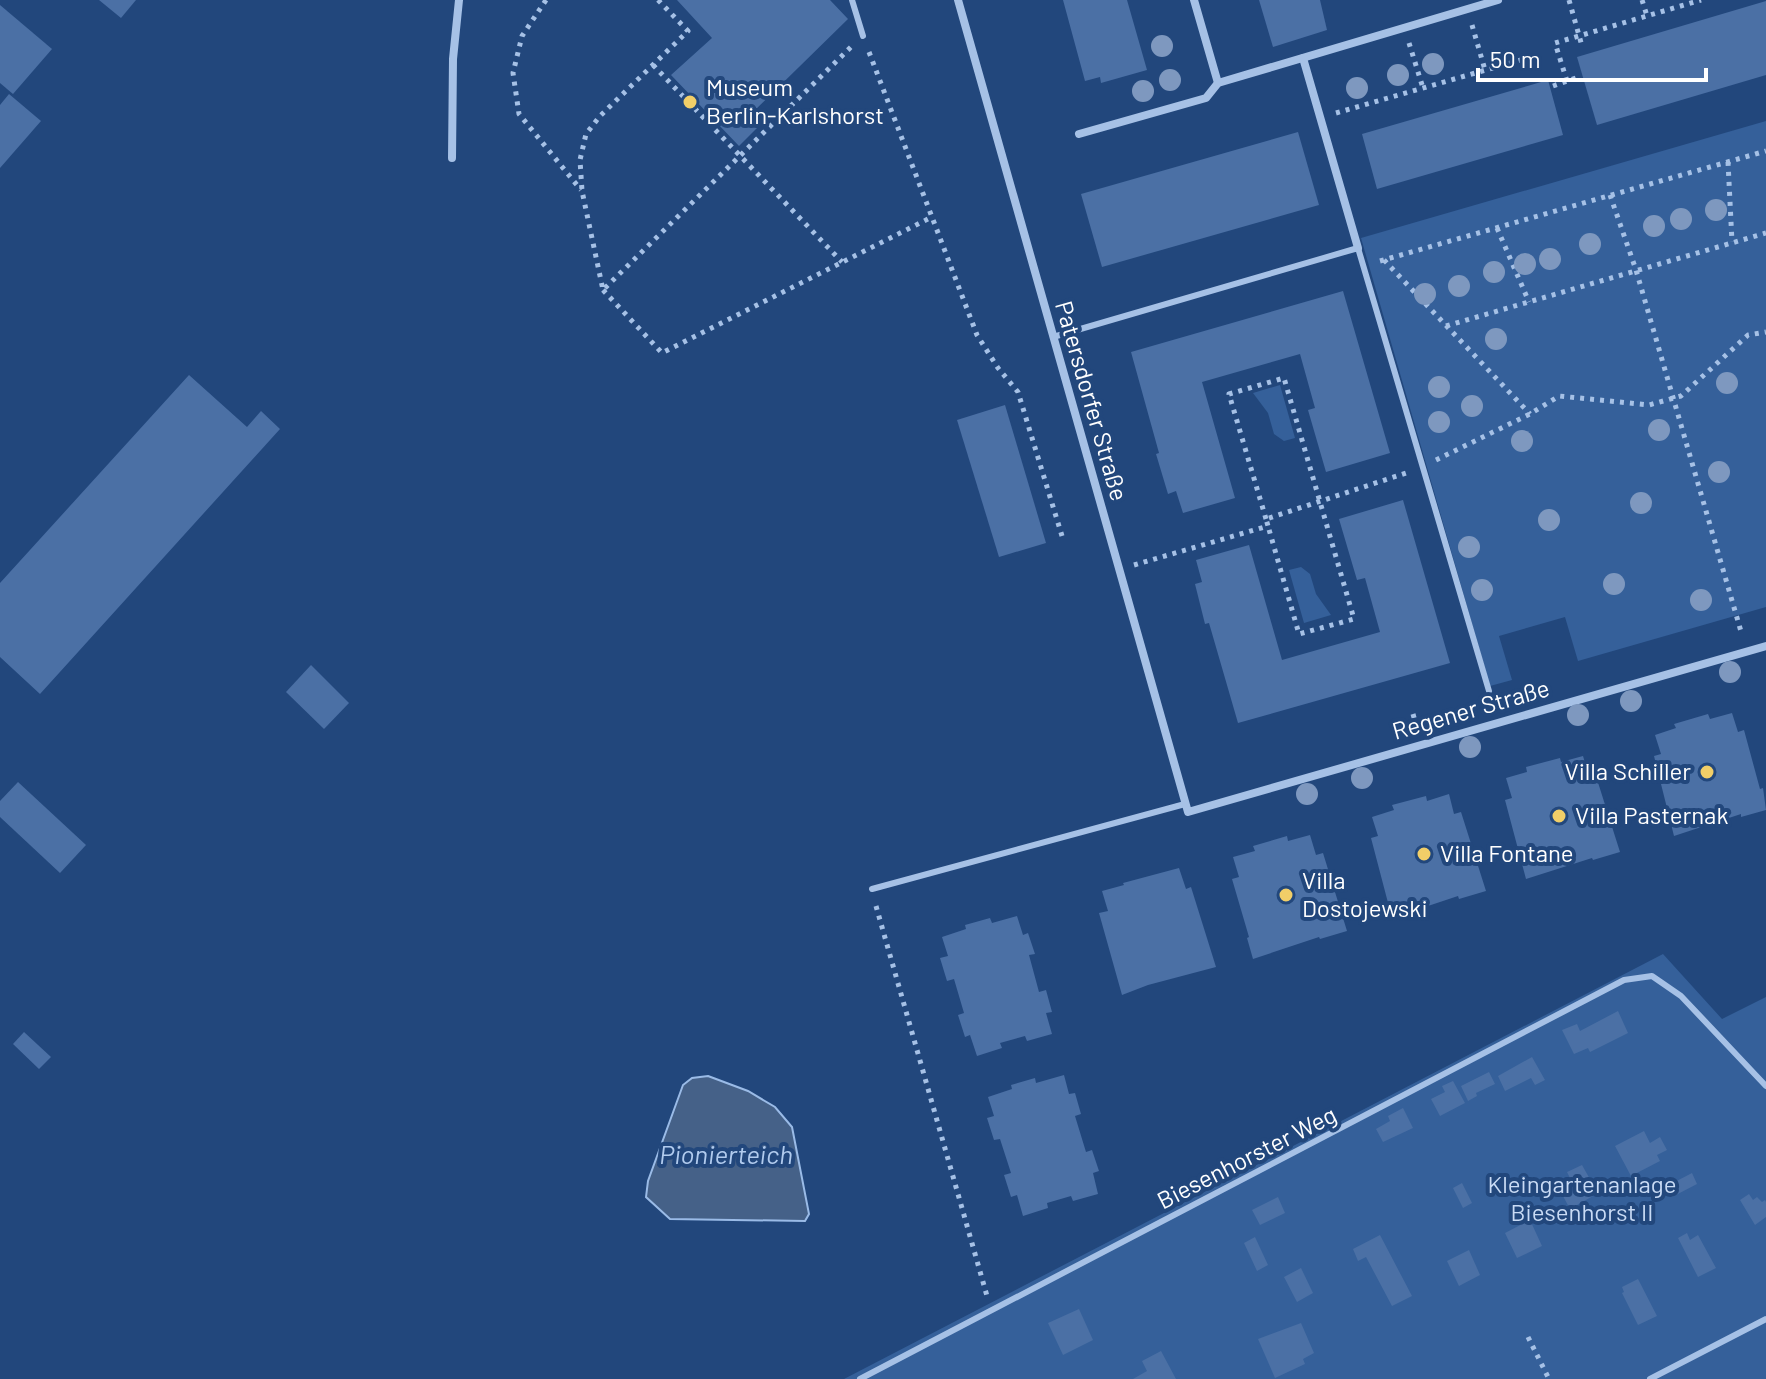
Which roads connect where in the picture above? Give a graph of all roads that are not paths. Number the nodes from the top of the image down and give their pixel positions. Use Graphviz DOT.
graph roads {
  1 [pos="459,0"];
  2 [pos="852,0"];
  3 [pos="958,0"];
  4 [pos="1194,0"];
  5 [pos="1498,0"];
  6 [pos="863,36"];
  7 [pos="1303,58"];
  8 [pos="1218,83"];
  9 [pos="1079,134"];
  10 [pos="452,158"];
  11 [pos="1358,248"];
  12 [pos="1053,337"];
  13 [pos="1766,646"];
  14 [pos="1489,691"];
  15 [pos="1186,808"];
  16 [pos="872,889"];
  17 [pos="1766,1086"];
  18 [pos="1766,1319"];
  19 [pos="860,1379"];
  20 [pos="1650,1379"];
  1 -- 10 [label="street"];
  2 -- 6 [label="lane"];
  3 -- 12 [label="street, Patersdorfer Straße"];
  4 -- 8 [label="street"];
  5 -- 7 [label="street"];
  7 -- 8 [label="street"];
  7 -- 11 [label="street"];
  8 -- 9 [label="street"];
  11 -- 12 [label="lane"];
  11 -- 14 [label="lane"];
  12 -- 15 [label="street, Patersdorfer Straße"];
  13 -- 15 [label="street, Regener Straße"];
  15 -- 16 [label="lane, Regener Straße"];
  17 -- 19 [label="lane, Biesenhorster Weg"];
  18 -- 20 [label="lane"];
}
